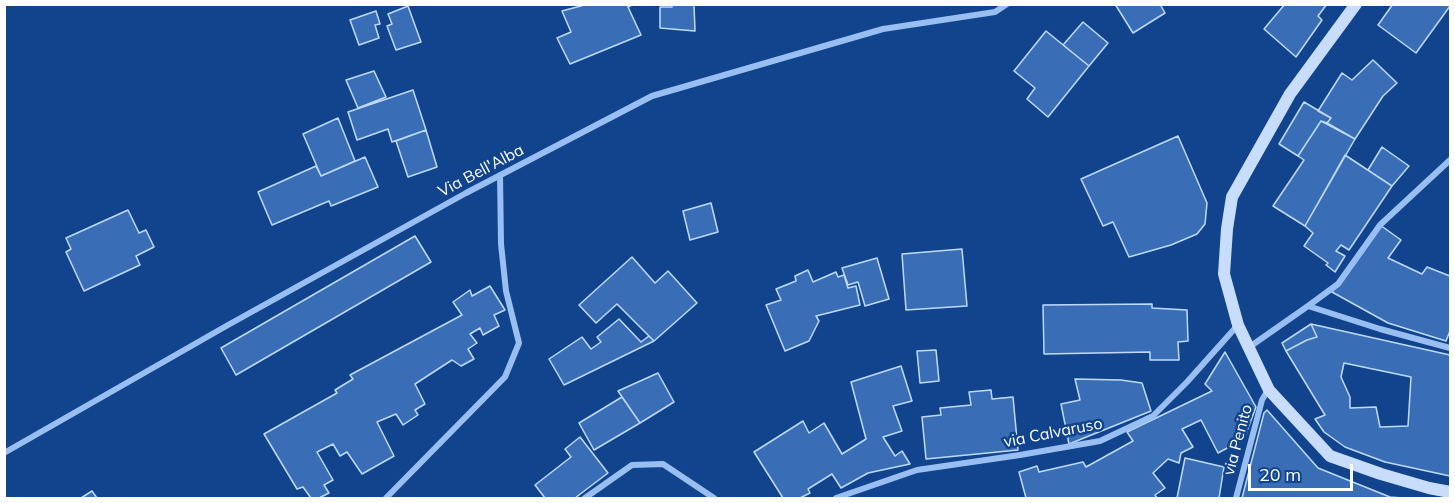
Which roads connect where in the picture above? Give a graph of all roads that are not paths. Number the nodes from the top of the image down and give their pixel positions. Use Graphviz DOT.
graph roads {
  1 [pos="1007,4"];
  2 [pos="1356,4"];
  3 [pos="1450,160"];
  4 [pos="500,175"];
  5 [pos="1308,306"];
  6 [pos="1238,325"];
  7 [pos="1247,348"];
  8 [pos="1450,348"];
  9 [pos="1269,390"];
  10 [pos="4,453"];
  11 [pos="1450,492"];
  12 [pos="386,498"];
  13 [pos="585,498"];
  14 [pos="714,498"];
  15 [pos="836,498"];
  16 [pos="1236,498"];
  1 -- 4 [label="street, Via Bell'Alba"];
  2 -- 6 [label="street"];
  3 -- 5 [label="street"];
  4 -- 10 [label="street, Via Bell'Alba"];
  4 -- 12 [label="street"];
  5 -- 7 [label="street"];
  5 -- 8 [label="street"];
  6 -- 7 [label="street"];
  6 -- 15 [label="street, via Calvaruso"];
  7 -- 9 [label="street"];
  9 -- 11 [label="street"];
  9 -- 16 [label="street, via Penito"];
  13 -- 14 [label="street"];
}
